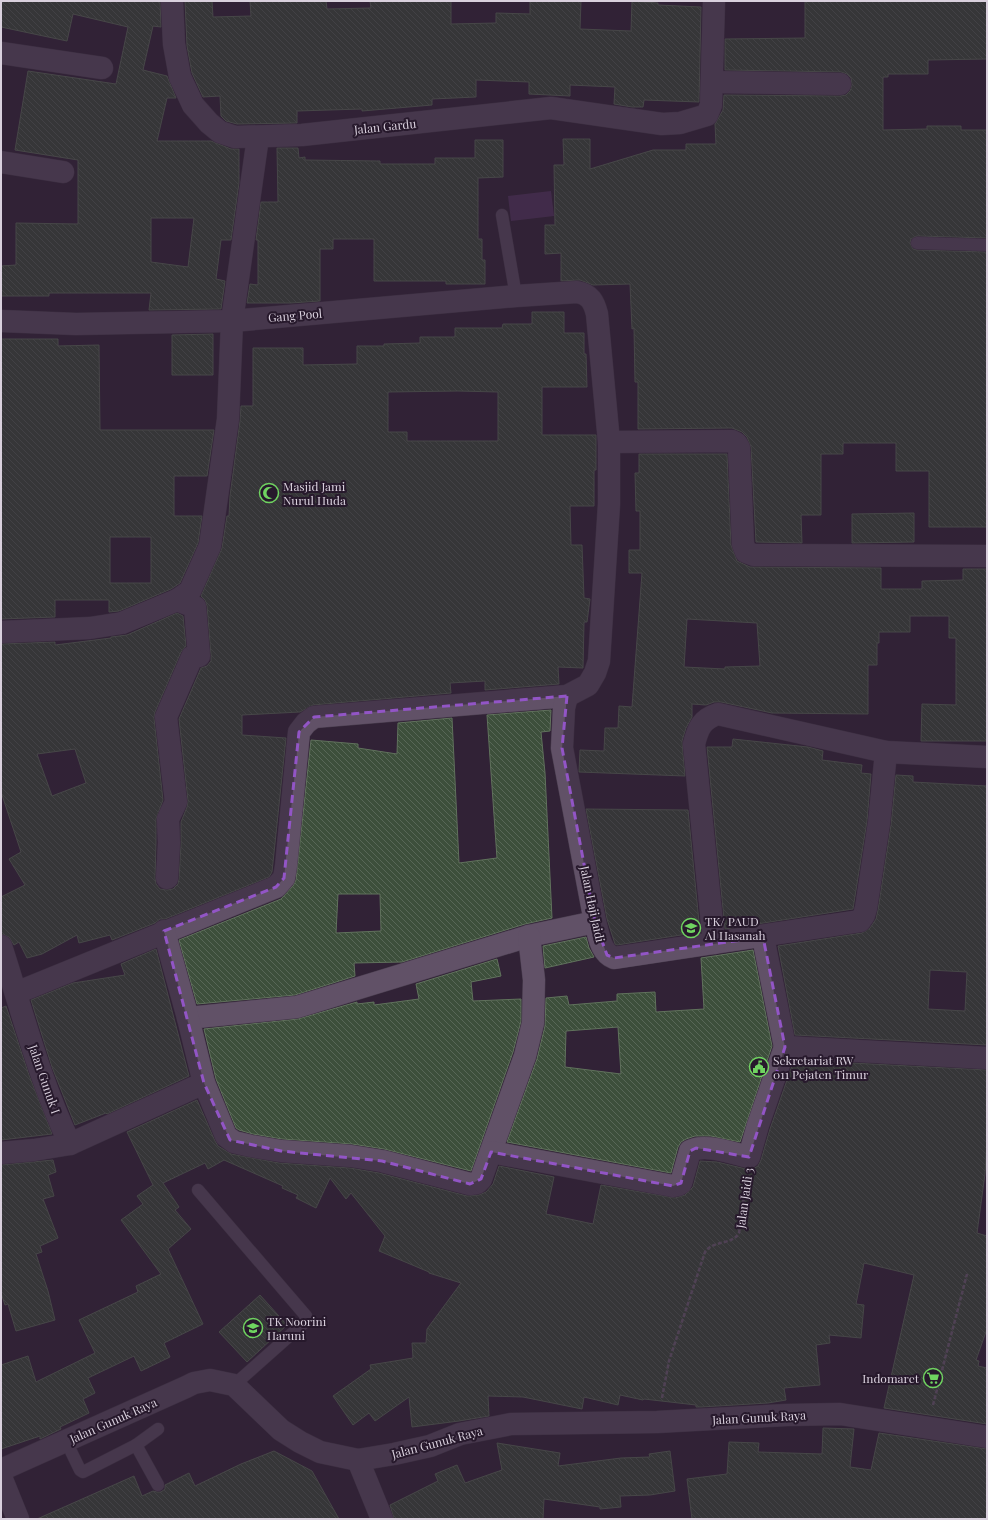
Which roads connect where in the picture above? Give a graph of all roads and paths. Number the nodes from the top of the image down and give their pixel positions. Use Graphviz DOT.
graph roads {
  1 [pos="172,1"];
  2 [pos="714,1"];
  3 [pos="1,52"];
  4 [pos="102,68"];
  5 [pos="712,82"];
  6 [pos="840,84"];
  7 [pos="258,137"];
  8 [pos="1,162"];
  9 [pos="63,172"];
  10 [pos="502,215"];
  11 [pos="917,243"];
  12 [pos="987,245"];
  13 [pos="516,296"];
  14 [pos="1,321"];
  15 [pos="232,321"];
  16 [pos="609,442"];
  17 [pos="987,556"];
  18 [pos="177,600"];
  19 [pos="1,632"];
  20 [pos="567,696"];
  21 [pos="886,752"];
  22 [pos="987,757"];
  23 [pos="167,878"];
  24 [pos="595,922"];
  25 [pos="164,932"];
  26 [pos="529,936"];
  27 [pos="763,937"];
  28 [pos="714,943"];
  29 [pos="1,946"];
  30 [pos="16,993"];
  31 [pos="188,1018"];
  32 [pos="785,1047"];
  33 [pos="987,1058"];
  34 [pos="204,1083"];
  35 [pos="70,1144"];
  36 [pos="1,1152"];
  37 [pos="491,1152"];
  38 [pos="749,1157"];
  39 [pos="198,1190"];
  40 [pos="967,1274"];
  41 [pos="234,1385"];
  42 [pos="657,1422"];
  43 [pos="928,1428"];
  44 [pos="158,1430"];
  45 [pos="987,1437"];
  46 [pos="66,1441"];
  47 [pos="136,1445"];
  48 [pos="358,1460"];
  49 [pos="1,1470"];
  50 [pos="1,1477"];
  51 [pos="158,1485"];
  52 [pos="18,1519"];
  53 [pos="382,1519"];
  1 -- 7 [label="street, Jalan Gardu"];
  2 -- 5 [label="street"];
  3 -- 4 [label="street"];
  5 -- 6 [label="street"];
  5 -- 7 [label="street, Jalan Gardu"];
  7 -- 15 [label="street"];
  8 -- 9 [label="street"];
  10 -- 13 [label="lane"];
  11 -- 12 [label="lane"];
  13 -- 15 [label="street, Gang Pool"];
  13 -- 16 [label="street, Gang Pool"];
  14 -- 15 [label="street, Gang Pool"];
  15 -- 18 [label="street"];
  16 -- 17 [label="street"];
  16 -- 20 [label="street"];
  18 -- 19 [label="street"];
  18 -- 23 [label="street"];
  20 -- 24 [label="street, Jalan Haji Jaidi"];
  20 -- 25 [label="street"];
  21 -- 22 [label="street"];
  21 -- 27 [label="street, Jalan Haji Jaidi"];
  21 -- 28 [label="street"];
  24 -- 26 [label="street"];
  24 -- 28 [label="street, Jalan Haji Jaidi"];
  25 -- 30 [label="street"];
  25 -- 31 [label="street"];
  26 -- 31 [label="street"];
  26 -- 37 [label="street"];
  27 -- 28 [label="street, Jalan Haji Jaidi"];
  27 -- 32 [label="street"];
  29 -- 30 [label="street, Jalan Gunuk I"];
  30 -- 35 [label="street, Jalan Gunuk I"];
  31 -- 34 [label="street"];
  32 -- 33 [label="street"];
  32 -- 38 [label="street, Jalan Jaidi 3"];
  34 -- 35 [label="street"];
  34 -- 37 [label="street"];
  35 -- 36 [label="street"];
  37 -- 38 [label="street"];
  38 -- 42 [label="path, Jalan Jaidi 3"];
  39 -- 41 [label="lane"];
  40 -- 43 [label="path"];
  41 -- 46 [label="street, Jalan Gunuk Raya"];
  41 -- 48 [label="street, Jalan Gunuk Raya"];
  42 -- 43 [label="street, Jalan Gunuk Raya"];
  42 -- 48 [label="street, Jalan Gunuk Raya"];
  43 -- 45 [label="street, Jalan Gunuk Raya"];
  44 -- 47 [label="lane"];
  46 -- 47 [label="lane"];
  46 -- 49 [label="street, Jalan Gunuk Raya"];
  47 -- 51 [label="lane"];
  48 -- 53 [label="street"];
  50 -- 52 [label="street"];
}
